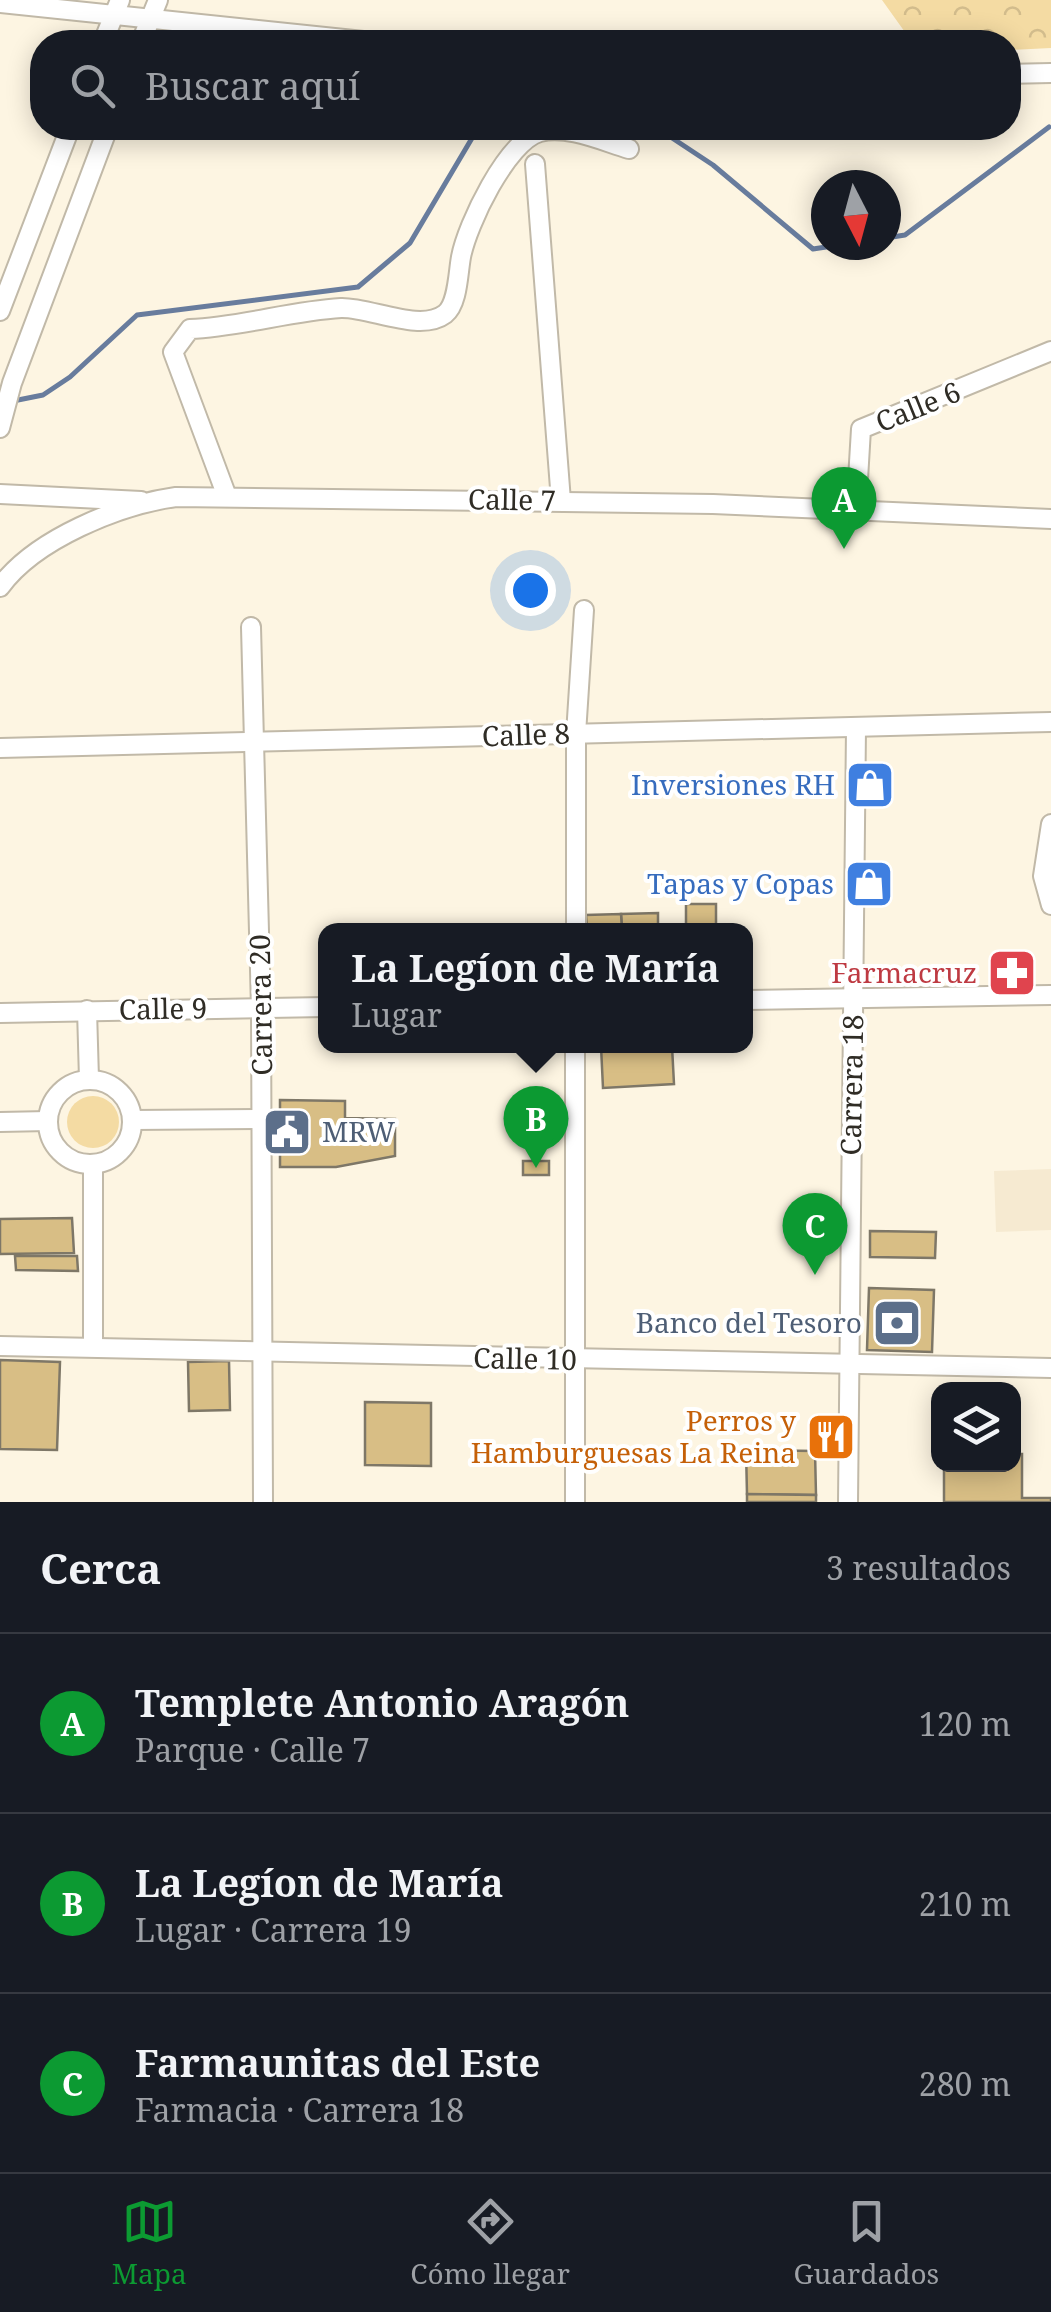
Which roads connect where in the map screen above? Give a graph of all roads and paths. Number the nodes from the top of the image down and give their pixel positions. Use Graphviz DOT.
graph roads {
  1 [pos="158,0"];
  2 [pos="0,3"];
  3 [pos="117,8"];
  4 [pos="150,20"];
  5 [pos="146,30"];
  6 [pos="251,30"];
  7 [pos="1051,73"];
  8 [pos="1021,74"];
  9 [pos="65,140"];
  10 [pos="103,140"];
  11 [pos="526,140"];
  12 [pos="599,140"];
  13 [pos="629,149"];
  14 [pos="535,164"];
  15 [pos="0,311"];
  16 [pos="1051,351"];
  17 [pos="0,428"];
  18 [pos="0,494"];
  19 [pos="226,494"];
  20 [pos="147,501"];
  21 [pos="561,502"];
  22 [pos="856,513"];
  23 [pos="1051,519"];
  24 [pos="0,587"];
  25 [pos="584,610"];
  26 [pos="251,627"];
  27 [pos="1051,722"];
  28 [pos="856,728"];
  29 [pos="576,734"];
  30 [pos="254,743"];
  31 [pos="0,748"];
  32 [pos="1051,824"];
  33 [pos="1051,905"];
  34 [pos="576,923"];
  35 [pos="1051,995"];
  36 [pos="853,998"];
  37 [pos="753,1000"];
  38 [pos="318,1007"];
  39 [pos="262,1008"];
  40 [pos="86,1010"];
  41 [pos="0,1013"];
  42 [pos="576,1053"];
  43 [pos="89,1080"];
  44 [pos="263,1119"];
  45 [pos="48,1120"];
  46 [pos="133,1120"];
  47 [pos="0,1122"];
  48 [pos="92,1164"];
  49 [pos="94,1345"];
  50 [pos="0,1346"];
  51 [pos="264,1352"];
  52 [pos="574,1360"];
  53 [pos="849,1364"];
  54 [pos="1051,1368"];
  55 [pos="263,1502"];
  56 [pos="575,1502"];
  57 [pos="848,1502"];
  1 -- 4 [label="street"];
  2 -- 3 [label="street"];
  3 -- 4 [label="street"];
  4 -- 5 [label="street"];
  4 -- 6 [label="street"];
  7 -- 8 [label="street"];
  9 -- 15 [label="street"];
  10 -- 17 [label="street"];
  11 -- 19 [label="street"];
  12 -- 13 [label="street"];
  14 -- 21 [label="street"];
  16 -- 22 [label="street, Calle 6"];
  18 -- 20 [label="street"];
  19 -- 20 [label="street, Calle 7"];
  19 -- 21 [label="street, Calle 7"];
  20 -- 24 [label="street, Calle 7"];
  21 -- 22 [label="street, Calle 7"];
  22 -- 23 [label="street, Calle 7"];
  25 -- 29 [label="street"];
  26 -- 30 [label="street, Carrera 20"];
  27 -- 28 [label="street, Calle 8"];
  28 -- 29 [label="street, Calle 8"];
  28 -- 36 [label="street, Carrera 18"];
  29 -- 30 [label="street, Calle 8"];
  29 -- 34 [label="street"];
  30 -- 31 [label="street, Calle 8"];
  30 -- 39 [label="street, Carrera 20"];
  32 -- 33 [label="street"];
  35 -- 36 [label="street"];
  36 -- 37 [label="street"];
  36 -- 53 [label="street, Carrera 18"];
  38 -- 39 [label="street, Calle 9"];
  39 -- 40 [label="street, Calle 9"];
  39 -- 44 [label="street, Carrera 20"];
  40 -- 41 [label="street, Calle 9"];
  40 -- 43 [label="street"];
  42 -- 52 [label="street"];
  43 -- 45 [label="street"];
  43 -- 46 [label="street"];
  44 -- 46 [label="street"];
  44 -- 51 [label="street, Carrera 20"];
  45 -- 47 [label="street"];
  45 -- 48 [label="street"];
  46 -- 48 [label="street"];
  48 -- 49 [label="street"];
  49 -- 50 [label="street, Calle 10"];
  49 -- 51 [label="street, Calle 10"];
  51 -- 52 [label="street, Calle 10"];
  51 -- 55 [label="street, Carrera 20"];
  52 -- 53 [label="street, Calle 10"];
  52 -- 56 [label="street"];
  53 -- 54 [label="street, Calle 10"];
  53 -- 57 [label="street, Carrera 18"];
}
